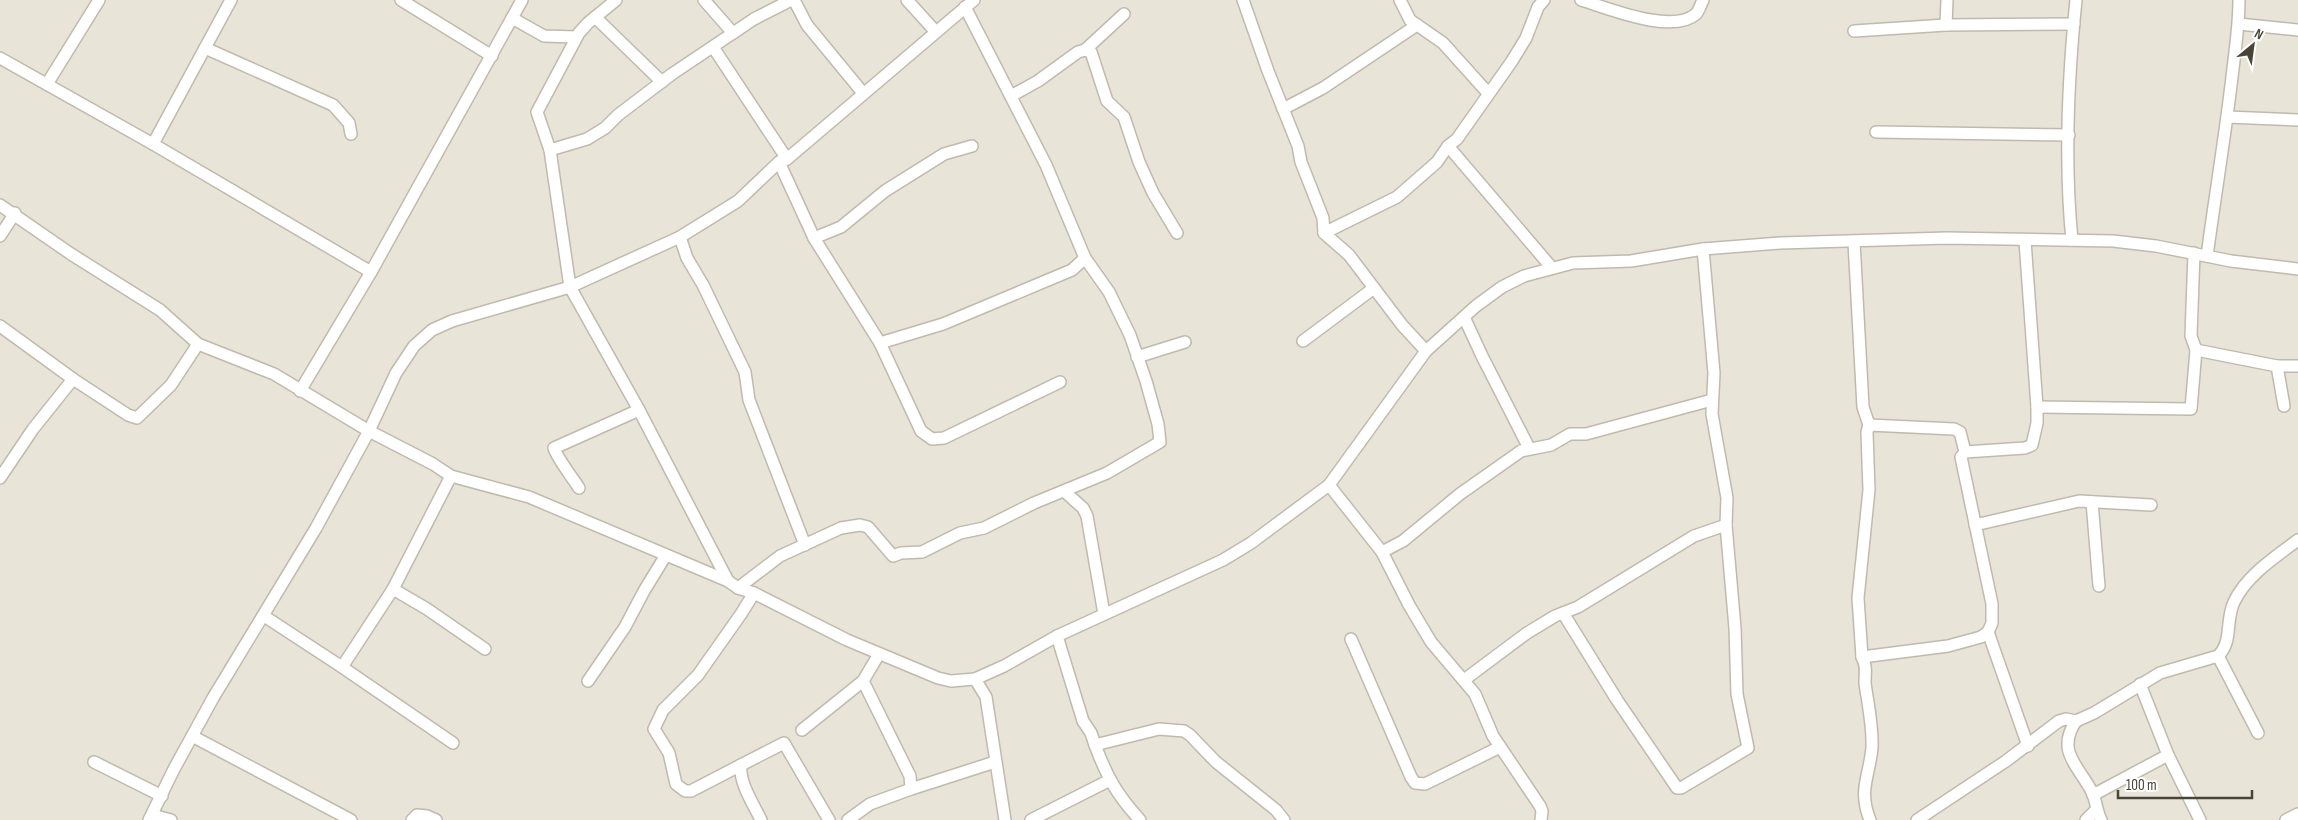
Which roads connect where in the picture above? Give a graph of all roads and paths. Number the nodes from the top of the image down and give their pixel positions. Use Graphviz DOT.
graph roads {
  1 [pos="99,0"];
  2 [pos="231,0"];
  3 [pos="401,0"];
  4 [pos="522,0"];
  5 [pos="616,0"];
  6 [pos="704,0"];
  7 [pos="792,0"];
  8 [pos="907,0"];
  9 [pos="1243,0"];
  10 [pos="1400,0"];
  11 [pos="1544,0"];
  12 [pos="1581,0"];
  13 [pos="1703,0"];
  14 [pos="1947,0"];
  15 [pos="2076,0"];
  16 [pos="2239,0"];
  17 [pos="970,4"];
  18 [pos="1124,14"];
  19 [pos="595,17"];
  20 [pos="512,18"];
  21 [pos="2074,24"];
  22 [pos="2239,24"];
  23 [pos="1417,25"];
  24 [pos="1946,25"];
  25 [pos="2298,30"];
  26 [pos="935,31"];
  27 [pos="1854,31"];
  28 [pos="733,33"];
  29 [pos="576,37"];
  30 [pos="713,47"];
  31 [pos="205,48"];
  32 [pos="1085,50"];
  33 [pos="492,56"];
  34 [pos="0,58"];
  35 [pos="662,82"];
  36 [pos="47,84"];
  37 [pos="864,93"];
  38 [pos="1488,93"];
  39 [pos="1011,96"];
  40 [pos="1283,109"];
  41 [pos="2227,117"];
  42 [pos="2298,120"];
  43 [pos="1876,132"];
  44 [pos="351,134"];
  45 [pos="2069,135"];
  46 [pos="153,144"];
  47 [pos="972,146"];
  48 [pos="1448,146"];
  49 [pos="550,150"];
  50 [pos="783,160"];
  51 [pos="0,204"];
  52 [pos="15,213"];
  53 [pos="1177,233"];
  54 [pos="1324,233"];
  55 [pos="0,236"];
  56 [pos="680,237"];
  57 [pos="814,238"];
  58 [pos="2072,240"];
  59 [pos="2025,241"];
  60 [pos="1854,242"];
  61 [pos="1703,249"];
  62 [pos="2194,253"];
  63 [pos="2207,256"];
  64 [pos="1085,258"];
  65 [pos="1552,268"];
  66 [pos="2298,269"];
  67 [pos="371,272"];
  68 [pos="570,287"];
  69 [pos="1374,288"];
  70 [pos="1464,317"];
  71 [pos="0,326"];
  72 [pos="1303,340"];
  73 [pos="1185,342"];
  74 [pos="880,343"];
  75 [pos="198,344"];
  76 [pos="2196,350"];
  77 [pos="1426,352"];
  78 [pos="1137,357"];
  79 [pos="2277,366"];
  80 [pos="2298,366"];
  81 [pos="73,379"];
  82 [pos="1060,382"];
  83 [pos="300,391"];
  84 [pos="1712,400"];
  85 [pos="2284,406"];
  86 [pos="2037,407"];
  87 [pos="639,410"];
  88 [pos="1869,424"];
  89 [pos="369,431"];
  90 [pos="1529,448"];
  91 [pos="1965,452"];
  92 [pos="451,476"];
  93 [pos="0,478"];
  94 [pos="1329,486"];
  95 [pos="578,488"];
  96 [pos="1064,492"];
  97 [pos="2092,502"];
  98 [pos="2151,505"];
  99 [pos="1975,525"];
  100 [pos="1726,526"];
  101 [pos="2297,543"];
  102 [pos="805,545"];
  103 [pos="1382,552"];
  104 [pos="666,555"];
  105 [pos="728,581"];
  106 [pos="2099,586"];
  107 [pos="738,588"];
  108 [pos="393,589"];
  109 [pos="754,593"];
  110 [pos="1563,613"];
  111 [pos="1104,614"];
  112 [pos="264,616"];
  113 [pos="1988,632"];
  114 [pos="1056,636"];
  115 [pos="1351,638"];
  116 [pos="485,649"];
  117 [pos="879,654"];
  118 [pos="2218,656"];
  119 [pos="1862,657"];
  120 [pos="342,667"];
  121 [pos="975,678"];
  122 [pos="1464,680"];
  123 [pos="588,681"];
  124 [pos="863,681"];
  125 [pos="2140,684"];
  126 [pos="2076,721"];
  127 [pos="802,730"];
  128 [pos="2258,733"];
  129 [pos="192,736"];
  130 [pos="453,743"];
  131 [pos="1095,745"];
  132 [pos="2028,746"];
  133 [pos="1500,748"];
  134 [pos="2168,755"];
  135 [pos="94,762"];
  136 [pos="996,762"];
  137 [pos="741,765"];
  138 [pos="1110,780"];
  139 [pos="911,789"];
  140 [pos="2093,795"];
  141 [pos="162,796"];
  142 [pos="2298,814"];
  143 [pos="2099,815"];
  144 [pos="151,818"];
  145 [pos="171,820"];
  146 [pos="351,820"];
  147 [pos="412,820"];
  148 [pos="436,820"];
  149 [pos="761,820"];
  150 [pos="829,820"];
  151 [pos="848,820"];
  152 [pos="1005,820"];
  153 [pos="1031,820"];
  154 [pos="1140,820"];
  155 [pos="1284,820"];
  156 [pos="1542,820"];
  157 [pos="1870,820"];
  158 [pos="1917,820"];
  159 [pos="2086,820"];
  160 [pos="2200,820"];
  161 [pos="2286,820"];
  1 -- 36 [label="street"];
  2 -- 31 [label="street"];
  3 -- 33 [label="street"];
  4 -- 20 [label="street"];
  5 -- 19 [label="street"];
  6 -- 28 [label="street"];
  7 -- 28 [label="street"];
  7 -- 37 [label="street"];
  8 -- 26 [label="street"];
  9 -- 40 [label="street"];
  10 -- 23 [label="street"];
  11 -- 38 [label="street"];
  12 -- 13 [label="street"];
  14 -- 24 [label="street"];
  15 -- 21 [label="street"];
  16 -- 22 [label="street"];
  17 -- 26 [label="street"];
  17 -- 39 [label="street"];
  18 -- 32 [label="street"];
  19 -- 29 [label="street"];
  19 -- 35 [label="street"];
  20 -- 29 [label="street"];
  20 -- 33 [label="street"];
  21 -- 24 [label="street"];
  21 -- 45 [label="street"];
  22 -- 25 [label="street"];
  22 -- 41 [label="street"];
  23 -- 38 [label="street"];
  23 -- 40 [label="street"];
  24 -- 27 [label="street"];
  26 -- 37 [label="street"];
  28 -- 30 [label="street"];
  29 -- 49 [label="street"];
  30 -- 35 [label="street"];
  30 -- 50 [label="street"];
  31 -- 44 [label="street"];
  31 -- 46 [label="street"];
  32 -- 39 [label="street"];
  32 -- 53 [label="street"];
  33 -- 67 [label="street"];
  34 -- 36 [label="street"];
  35 -- 49 [label="street"];
  36 -- 46 [label="street"];
  37 -- 50 [label="street"];
  38 -- 48 [label="street"];
  39 -- 64 [label="street"];
  40 -- 54 [label="street"];
  41 -- 42 [label="street"];
  41 -- 63 [label="street"];
  43 -- 45 [label="street"];
  45 -- 58 [label="street"];
  46 -- 67 [label="street"];
  47 -- 57 [label="street"];
  48 -- 54 [label="street"];
  48 -- 65 [label="street"];
  49 -- 68 [label="street"];
  50 -- 56 [label="street"];
  50 -- 57 [label="street"];
  51 -- 52 [label="street"];
  52 -- 55 [label="street"];
  52 -- 75 [label="street"];
  54 -- 69 [label="street"];
  56 -- 68 [label="street"];
  56 -- 102 [label="street"];
  57 -- 74 [label="street"];
  58 -- 59 [label="street"];
  58 -- 62 [label="street"];
  59 -- 60 [label="street"];
  59 -- 86 [label="street"];
  60 -- 61 [label="street"];
  60 -- 88 [label="street"];
  61 -- 65 [label="street"];
  61 -- 84 [label="street"];
  62 -- 63 [label="street"];
  62 -- 76 [label="street"];
  63 -- 66 [label="street"];
  64 -- 74 [label="street"];
  64 -- 78 [label="street"];
  65 -- 70 [label="street"];
  67 -- 83 [label="street"];
  68 -- 87 [label="street"];
  68 -- 89 [label="street"];
  69 -- 72 [label="street"];
  69 -- 77 [label="street"];
  70 -- 77 [label="street"];
  70 -- 90 [label="street"];
  71 -- 81 [label="street"];
  73 -- 78 [label="street"];
  74 -- 82 [label="street"];
  75 -- 81 [label="street"];
  75 -- 83 [label="street"];
  76 -- 79 [label="street"];
  76 -- 86 [label="street"];
  77 -- 94 [label="street"];
  78 -- 96 [label="street"];
  79 -- 80 [label="street"];
  79 -- 85 [label="street"];
  81 -- 93 [label="street"];
  83 -- 89 [label="street"];
  84 -- 90 [label="street"];
  84 -- 100 [label="street"];
  86 -- 91 [label="street"];
  87 -- 95 [label="street"];
  87 -- 105 [label="street"];
  88 -- 91 [label="street"];
  88 -- 119 [label="street"];
  89 -- 92 [label="street"];
  89 -- 112 [label="street"];
  90 -- 103 [label="street"];
  91 -- 99 [label="street"];
  92 -- 104 [label="street"];
  92 -- 108 [label="street"];
  94 -- 103 [label="street"];
  94 -- 111 [label="street"];
  96 -- 102 [label="street"];
  96 -- 111 [label="street"];
  97 -- 98 [label="street"];
  97 -- 99 [label="street"];
  97 -- 106 [label="street"];
  99 -- 113 [label="street"];
  100 -- 110 [label="street"];
  100 -- 110 [label="street"];
  101 -- 118 [label="street"];
  102 -- 107 [label="street"];
  103 -- 122 [label="street"];
  104 -- 105 [label="street"];
  104 -- 123 [label="street"];
  105 -- 107 [label="street"];
  107 -- 109 [label="street"];
  108 -- 116 [label="street"];
  108 -- 120 [label="street"];
  109 -- 117 [label="street"];
  109 -- 137 [label="street"];
  110 -- 122 [label="street"];
  111 -- 114 [label="street"];
  112 -- 120 [label="street"];
  112 -- 129 [label="street"];
  113 -- 119 [label="street"];
  113 -- 132 [label="street"];
  114 -- 121 [label="street"];
  114 -- 131 [label="street"];
  115 -- 133 [label="street"];
  117 -- 121 [label="street"];
  117 -- 124 [label="street"];
  118 -- 125 [label="street"];
  118 -- 128 [label="street"];
  119 -- 157 [label="street"];
  120 -- 130 [label="street"];
  121 -- 136 [label="street"];
  122 -- 133 [label="street"];
  124 -- 127 [label="street"];
  124 -- 139 [label="street"];
  125 -- 126 [label="street"];
  125 -- 134 [label="street"];
  126 -- 132 [label="street"];
  126 -- 140 [label="street"];
  129 -- 141 [label="street"];
  129 -- 146 [label="street"];
  131 -- 138 [label="street"];
  131 -- 155 [label="street"];
  132 -- 158 [label="street"];
  133 -- 156 [label="street"];
  134 -- 140 [label="street"];
  134 -- 160 [label="street"];
  135 -- 141 [label="street"];
  136 -- 139 [label="street"];
  136 -- 152 [label="street"];
  137 -- 149 [label="street"];
  137 -- 150 [label="street"];
  138 -- 153 [label="street"];
  138 -- 154 [label="street"];
  139 -- 151 [label="street"];
  140 -- 143 [label="street"];
  141 -- 144 [label="street"];
  142 -- 161 [label="street"];
  143 -- 159 [label="street"];
  144 -- 145 [label="street"];
  147 -- 148 [label="street"];
}
